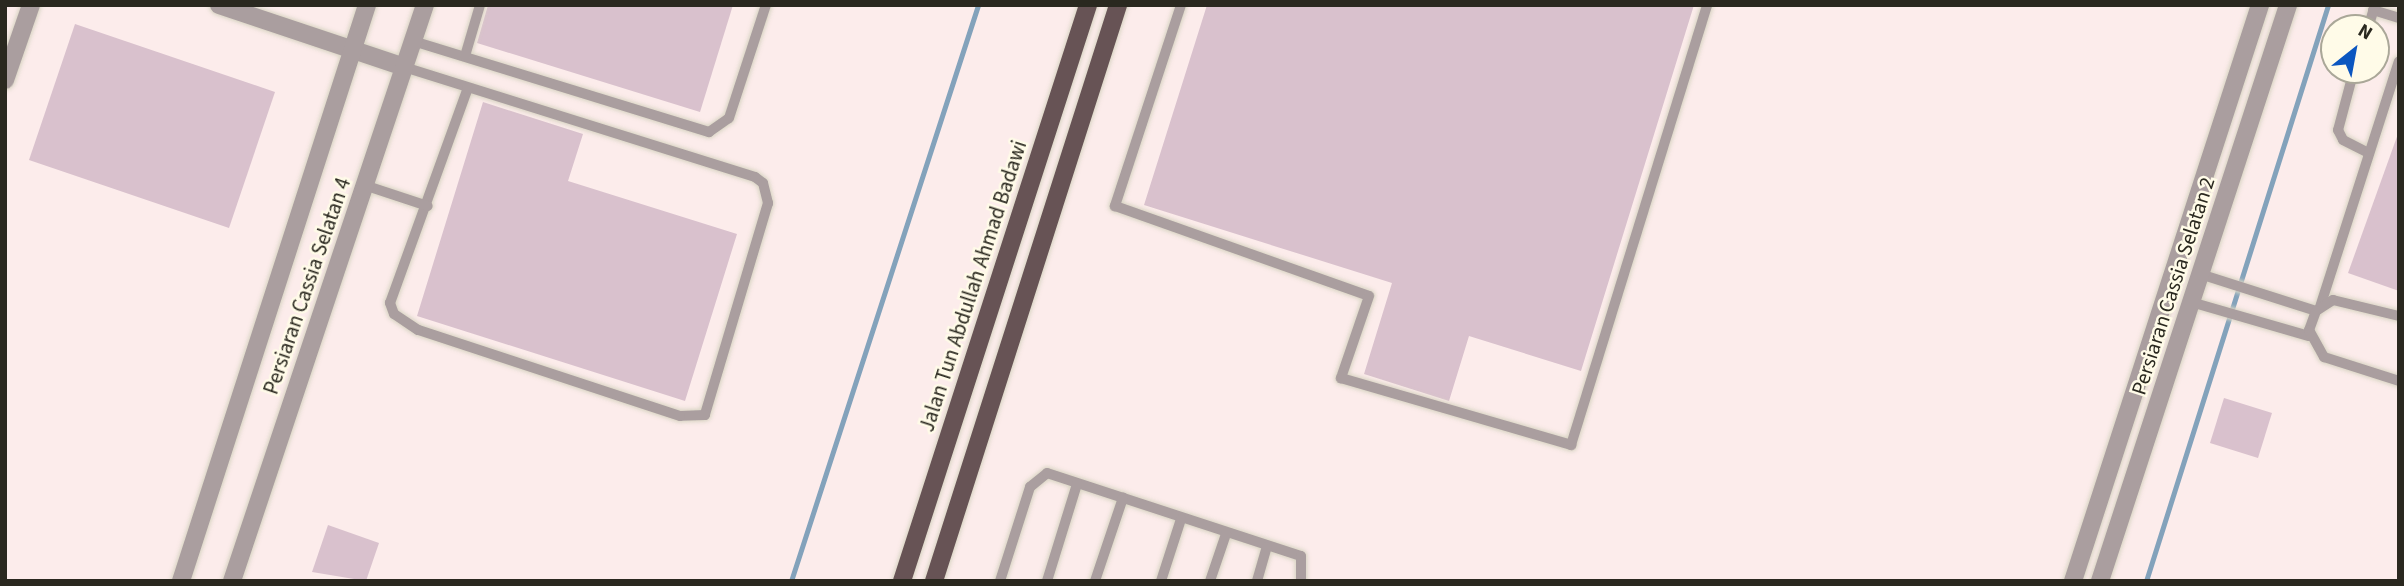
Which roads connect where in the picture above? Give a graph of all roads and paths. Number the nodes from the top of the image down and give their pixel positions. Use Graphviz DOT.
graph roads {
  1 [pos="31,5"];
  2 [pos="219,5"];
  3 [pos="367,5"];
  4 [pos="425,5"];
  5 [pos="480,5"];
  6 [pos="765,5"];
  7 [pos="1088,5"];
  8 [pos="1118,5"];
  9 [pos="1181,5"];
  10 [pos="1707,5"];
  11 [pos="2260,5"];
  12 [pos="2288,5"];
  13 [pos="2374,7"];
  14 [pos="2399,18"];
  15 [pos="413,41"];
  16 [pos="352,50"];
  17 [pos="465,56"];
  18 [pos="2399,61"];
  19 [pos="404,67"];
  20 [pos="5,80"];
  21 [pos="2350,84"];
  22 [pos="468,88"];
  23 [pos="2369,153"];
  24 [pos="364,185"];
  25 [pos="428,206"];
  26 [pos="2200,274"];
  27 [pos="2191,302"];
  28 [pos="2318,309"];
  29 [pos="2399,316"];
  30 [pos="2309,336"];
  31 [pos="2399,381"];
  32 [pos="1077,484"];
  33 [pos="1122,498"];
  34 [pos="1181,519"];
  35 [pos="1226,534"];
  36 [pos="1267,547"];
  37 [pos="181,581"];
  38 [pos="232,581"];
  39 [pos="902,581"];
  40 [pos="934,581"];
  41 [pos="1000,581"];
  42 [pos="1047,581"];
  43 [pos="1095,581"];
  44 [pos="1161,581"];
  45 [pos="1210,581"];
  46 [pos="1257,581"];
  47 [pos="1301,581"];
  48 [pos="2073,581"];
  49 [pos="2100,581"];
  1 -- 20 [label="street"];
  2 -- 16 [label="street"];
  3 -- 16 [label="street"];
  4 -- 15 [label="street, Persiaran Cassia Selatan 4"];
  5 -- 17 [label="lane"];
  6 -- 17 [label="lane"];
  7 -- 39 [label="main road, Jalan Tun Abdullah Ahmad Badawi"];
  8 -- 40 [label="main road"];
  9 -- 10 [label="lane"];
  11 -- 48 [label="street, Persiaran Cassia Selatan 2"];
  12 -- 26 [label="street, Persiaran Cassia Selatan 2"];
  13 -- 14 [label="lane"];
  15 -- 17 [label="lane"];
  15 -- 19 [label="street, Persiaran Cassia Selatan 4"];
  16 -- 19 [label="street"];
  16 -- 37 [label="street"];
  18 -- 23 [label="lane"];
  19 -- 22 [label="lane"];
  19 -- 24 [label="street, Persiaran Cassia Selatan 4"];
  21 -- 23 [label="lane"];
  22 -- 25 [label="lane"];
  22 -- 25 [label="lane"];
  23 -- 28 [label="lane"];
  24 -- 25 [label="lane"];
  24 -- 38 [label="street, Persiaran Cassia Selatan 4"];
  26 -- 27 [label="street, Persiaran Cassia Selatan 2"];
  26 -- 28 [label="lane"];
  27 -- 30 [label="lane"];
  27 -- 49 [label="street, Persiaran Cassia Selatan 2"];
  28 -- 29 [label="lane"];
  28 -- 30 [label="lane"];
  30 -- 31 [label="lane"];
  32 -- 33 [label="lane"];
  32 -- 41 [label="lane"];
  32 -- 42 [label="lane"];
  33 -- 34 [label="lane"];
  33 -- 43 [label="lane"];
  34 -- 35 [label="lane"];
  34 -- 44 [label="lane"];
  35 -- 36 [label="lane"];
  35 -- 45 [label="lane"];
  36 -- 46 [label="lane"];
  36 -- 47 [label="lane"];
}
